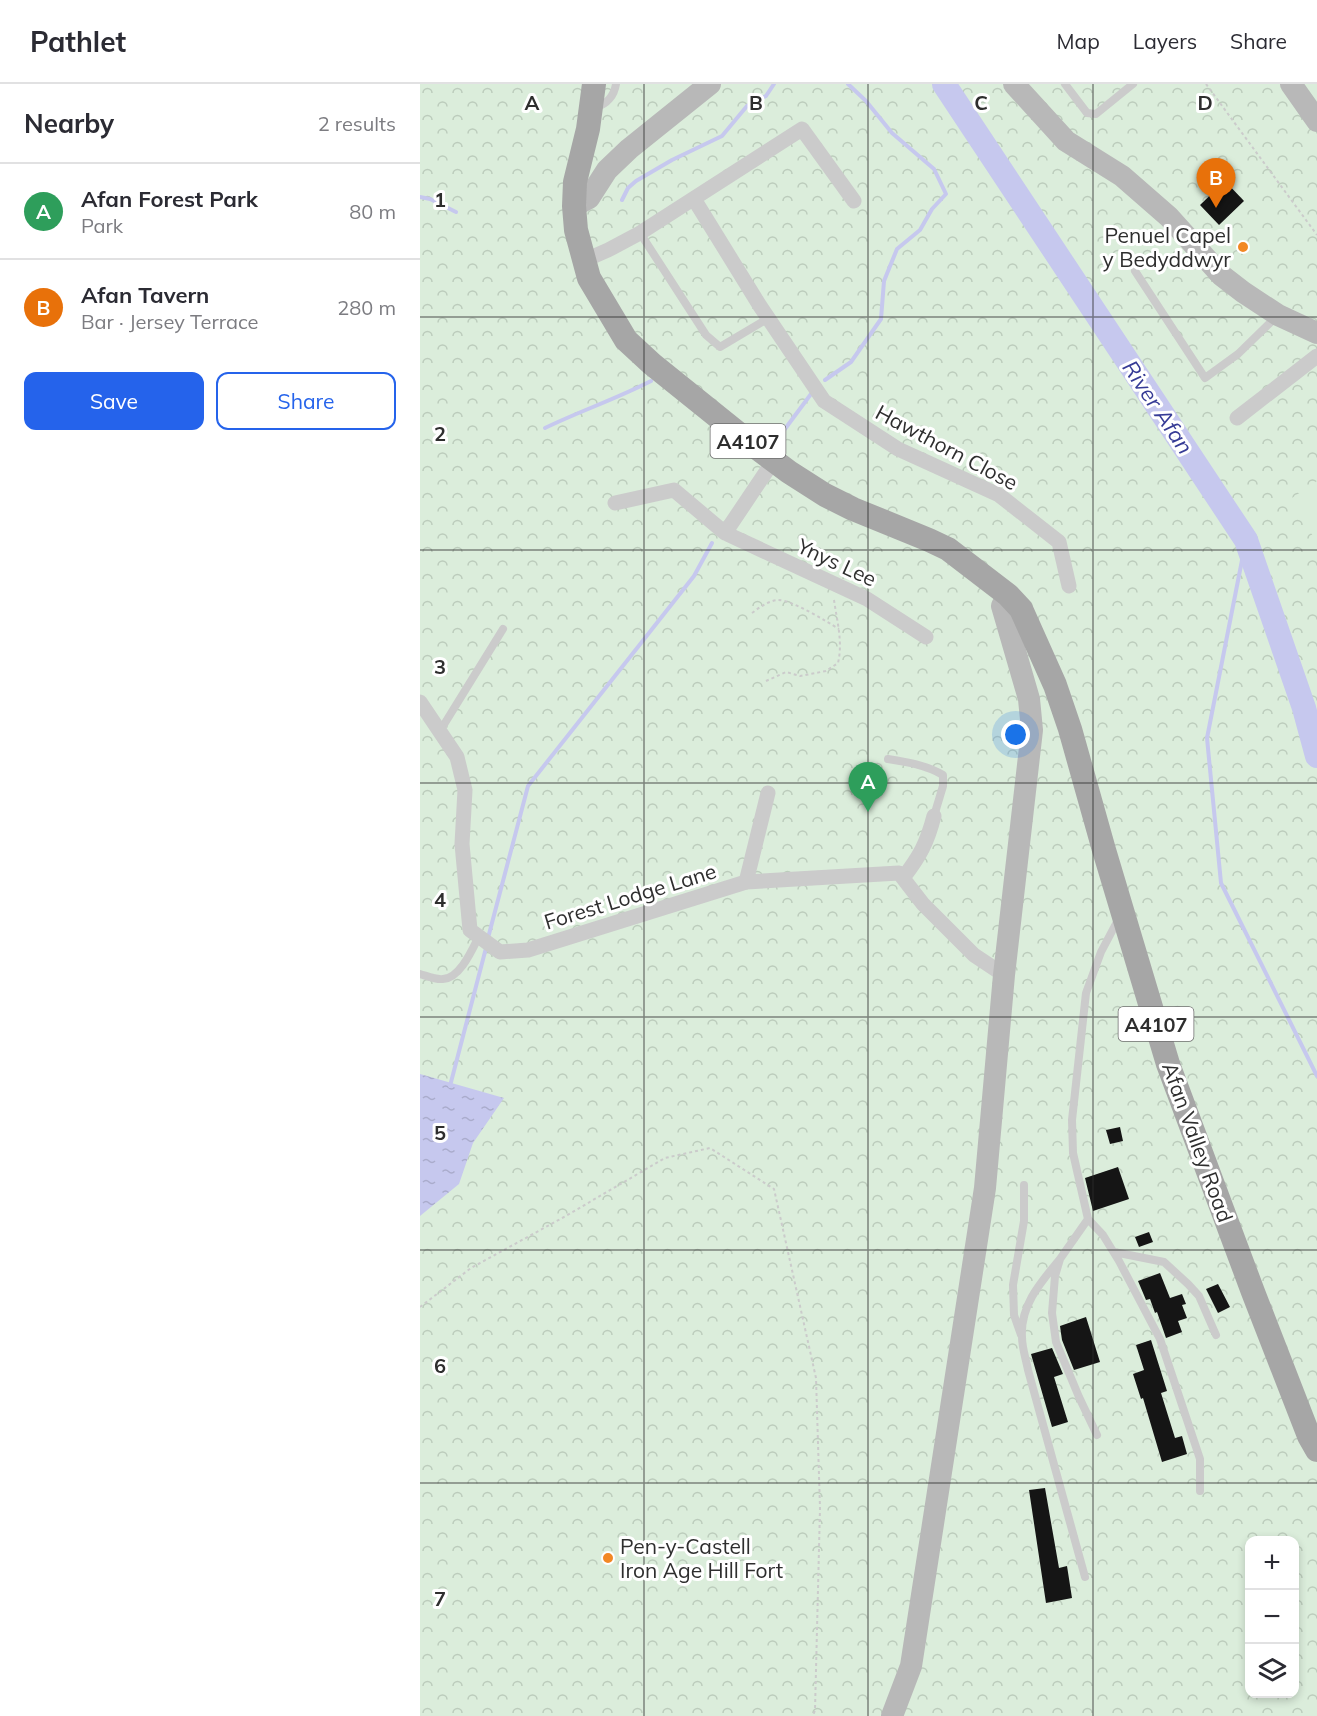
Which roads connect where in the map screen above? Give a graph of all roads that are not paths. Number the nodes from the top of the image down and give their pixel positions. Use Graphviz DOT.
graph roads {
  1 [pos="594,84"];
  2 [pos="616,84"];
  3 [pos="710,84"];
  4 [pos="1016,84"];
  5 [pos="1065,84"];
  6 [pos="1133,84"];
  7 [pos="1297,88"];
  8 [pos="592,109"];
  9 [pos="1317,121"];
  10 [pos="694,199"];
  11 [pos="854,201"];
  12 [pos="574,206"];
  13 [pos="640,233"];
  14 [pos="583,261"];
  15 [pos="1135,271"];
  16 [pos="1278,315"];
  17 [pos="769,318"];
  18 [pos="1317,333"];
  19 [pos="1317,356"];
  20 [pos="1237,418"];
  21 [pos="774,460"];
  22 [pos="615,503"];
  23 [pos="725,533"];
  24 [pos="1069,586"];
  25 [pos="1008,595"];
  26 [pos="503,629"];
  27 [pos="926,638"];
  28 [pos="420,702"];
  29 [pos="440,731"];
  30 [pos="888,759"];
  31 [pos="768,793"];
  32 [pos="934,816"];
  33 [pos="903,878"];
  34 [pos="746,882"];
  35 [pos="1122,911"];
  36 [pos="485,941"];
  37 [pos="420,974"];
  38 [pos="1004,975"];
  39 [pos="1024,1185"];
  40 [pos="1088,1219"];
  41 [pos="1114,1252"];
  42 [pos="1060,1259"];
  43 [pos="1216,1335"];
  44 [pos="1022,1336"];
  45 [pos="1097,1435"];
  46 [pos="1317,1450"];
  47 [pos="1200,1491"];
  48 [pos="1085,1577"];
  49 [pos="892,1716"];
  1 -- 8 [label="main road, A4107"];
  2 -- 8 [label="lane"];
  3 -- 12 [label="main road"];
  4 -- 16 [label="main road"];
  5 -- 6 [label="lane"];
  7 -- 9 [label="main road"];
  8 -- 12 [label="main road, A4107"];
  10 -- 11 [label="street"];
  10 -- 13 [label="street"];
  10 -- 17 [label="street, Hawthorn Close"];
  12 -- 14 [label="main road, A4107"];
  13 -- 14 [label="street"];
  13 -- 17 [label="lane"];
  14 -- 21 [label="main road, A4107"];
  15 -- 16 [label="lane"];
  16 -- 18 [label="main road"];
  17 -- 24 [label="street, Hawthorn Close"];
  19 -- 20 [label="street"];
  21 -- 23 [label="street"];
  21 -- 25 [label="main road, A4107"];
  22 -- 23 [label="street, Ynys Lee"];
  23 -- 27 [label="street, Ynys Lee"];
  25 -- 35 [label="main road, Afan Valley Road / A4107"];
  25 -- 38 [label="main road"];
  26 -- 29 [label="lane"];
  28 -- 29 [label="street"];
  29 -- 36 [label="street"];
  30 -- 32 [label="lane"];
  31 -- 34 [label="street, Forest Lodge Lane"];
  32 -- 33 [label="street"];
  33 -- 34 [label="street, Forest Lodge Lane"];
  33 -- 38 [label="street"];
  34 -- 36 [label="street, Forest Lodge Lane"];
  35 -- 40 [label="lane"];
  35 -- 46 [label="main road, Afan Valley Road / A4107"];
  36 -- 37 [label="lane"];
  38 -- 49 [label="main road"];
  39 -- 44 [label="lane"];
  40 -- 41 [label="lane"];
  40 -- 42 [label="lane"];
  41 -- 43 [label="lane"];
  41 -- 47 [label="lane"];
  42 -- 44 [label="lane"];
  42 -- 45 [label="lane"];
  44 -- 48 [label="lane"];
}
